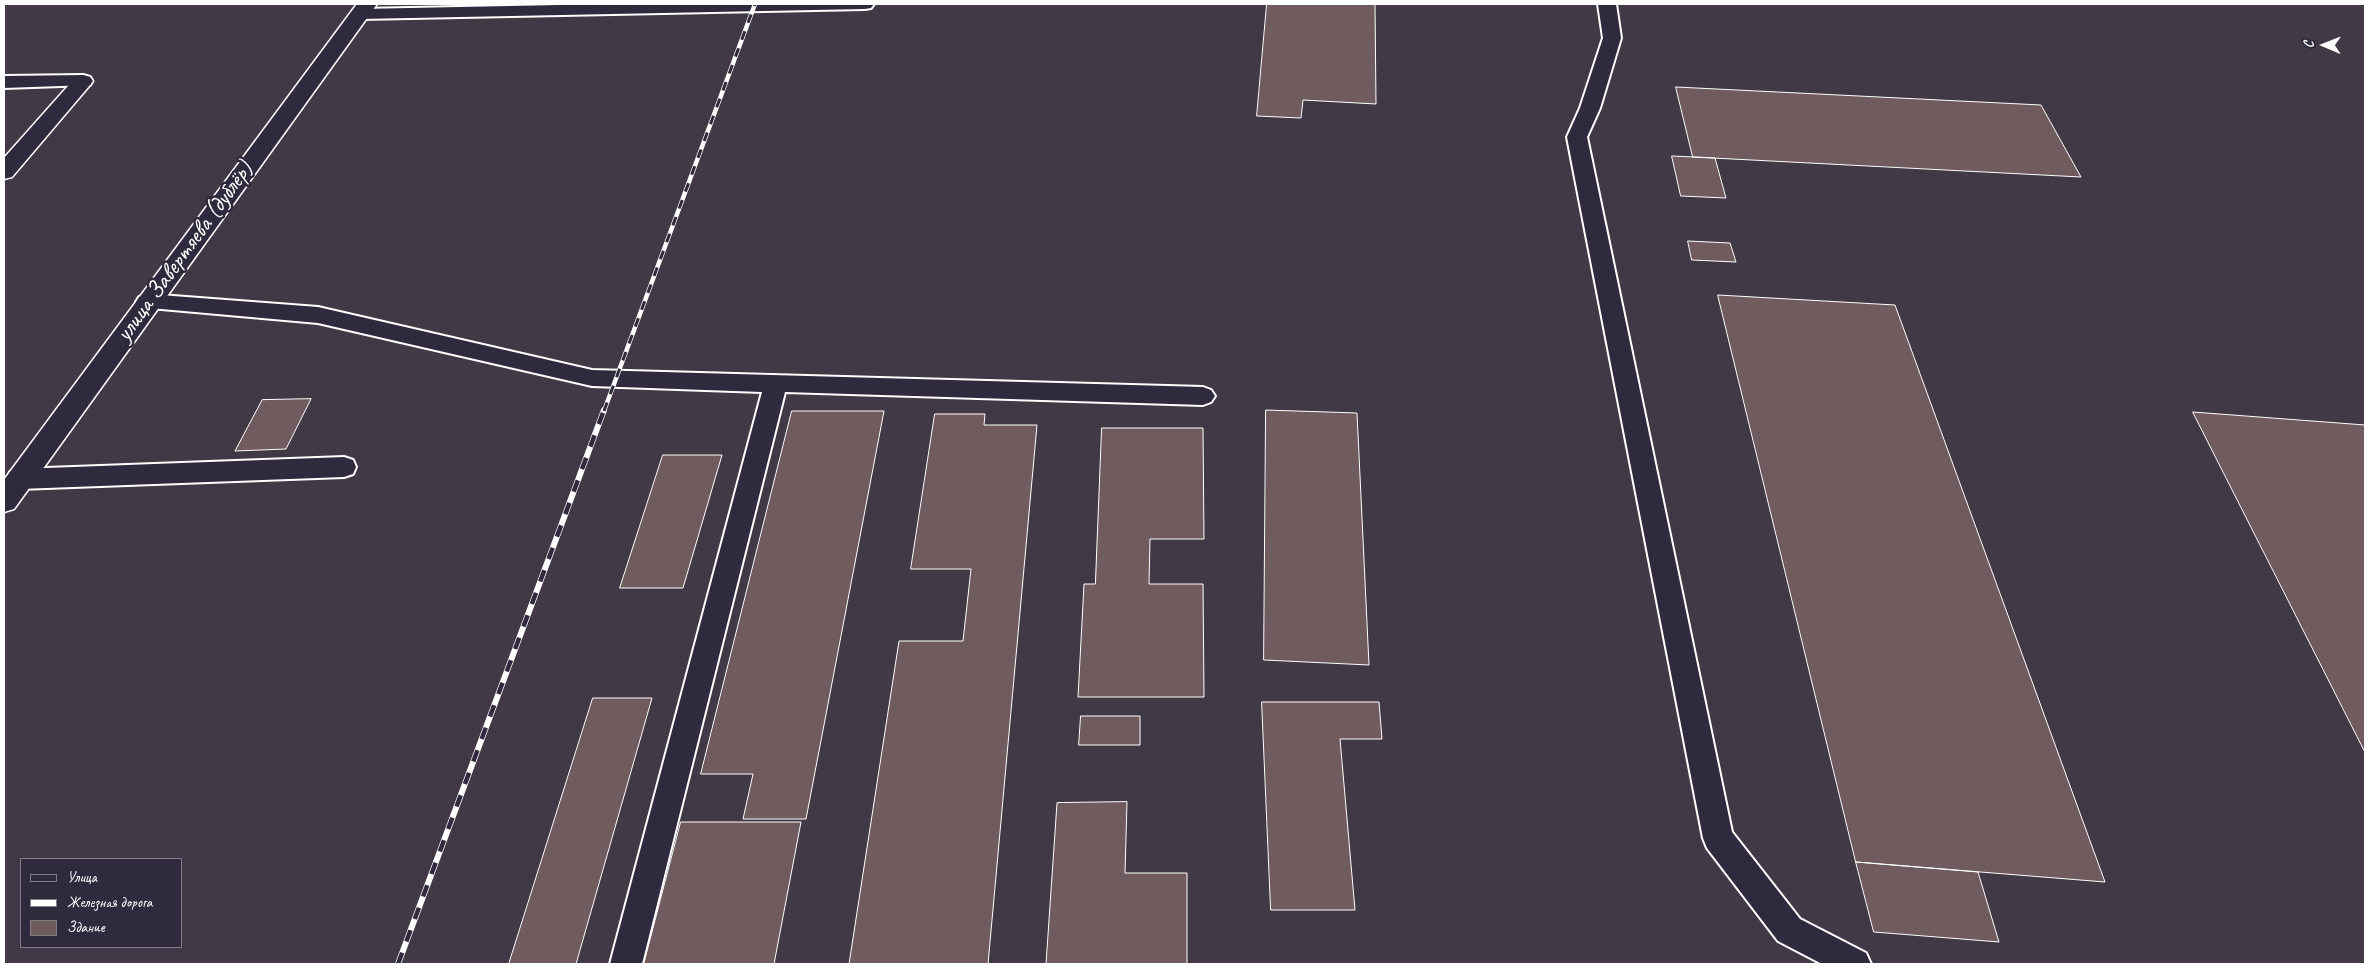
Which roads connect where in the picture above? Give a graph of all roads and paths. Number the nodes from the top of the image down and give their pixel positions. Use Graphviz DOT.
graph roads {
  1 [pos="865,4"];
  2 [pos="1606,4"];
  3 [pos="363,9"];
  4 [pos="83,81"];
  5 [pos="4,82"];
  6 [pos="4,172"];
  7 [pos="148,302"];
  8 [pos="776,383"];
  9 [pos="1203,396"];
  10 [pos="344,467"];
  11 [pos="19,479"];
  12 [pos="4,501"];
  13 [pos="626,964"];
  14 [pos="1855,964"];
  1 -- 3 [label="lane"];
  2 -- 14 [label="lane"];
  3 -- 7 [label="street, улица Завертяева (дублёр)"];
  4 -- 5 [label="lane"];
  4 -- 6 [label="street"];
  7 -- 8 [label="lane"];
  7 -- 11 [label="street, улица Завертяева (дублёр)"];
  8 -- 9 [label="lane"];
  8 -- 13 [label="lane"];
  10 -- 11 [label="lane"];
  11 -- 12 [label="street, улица Завертяева (дублёр)"];
}
